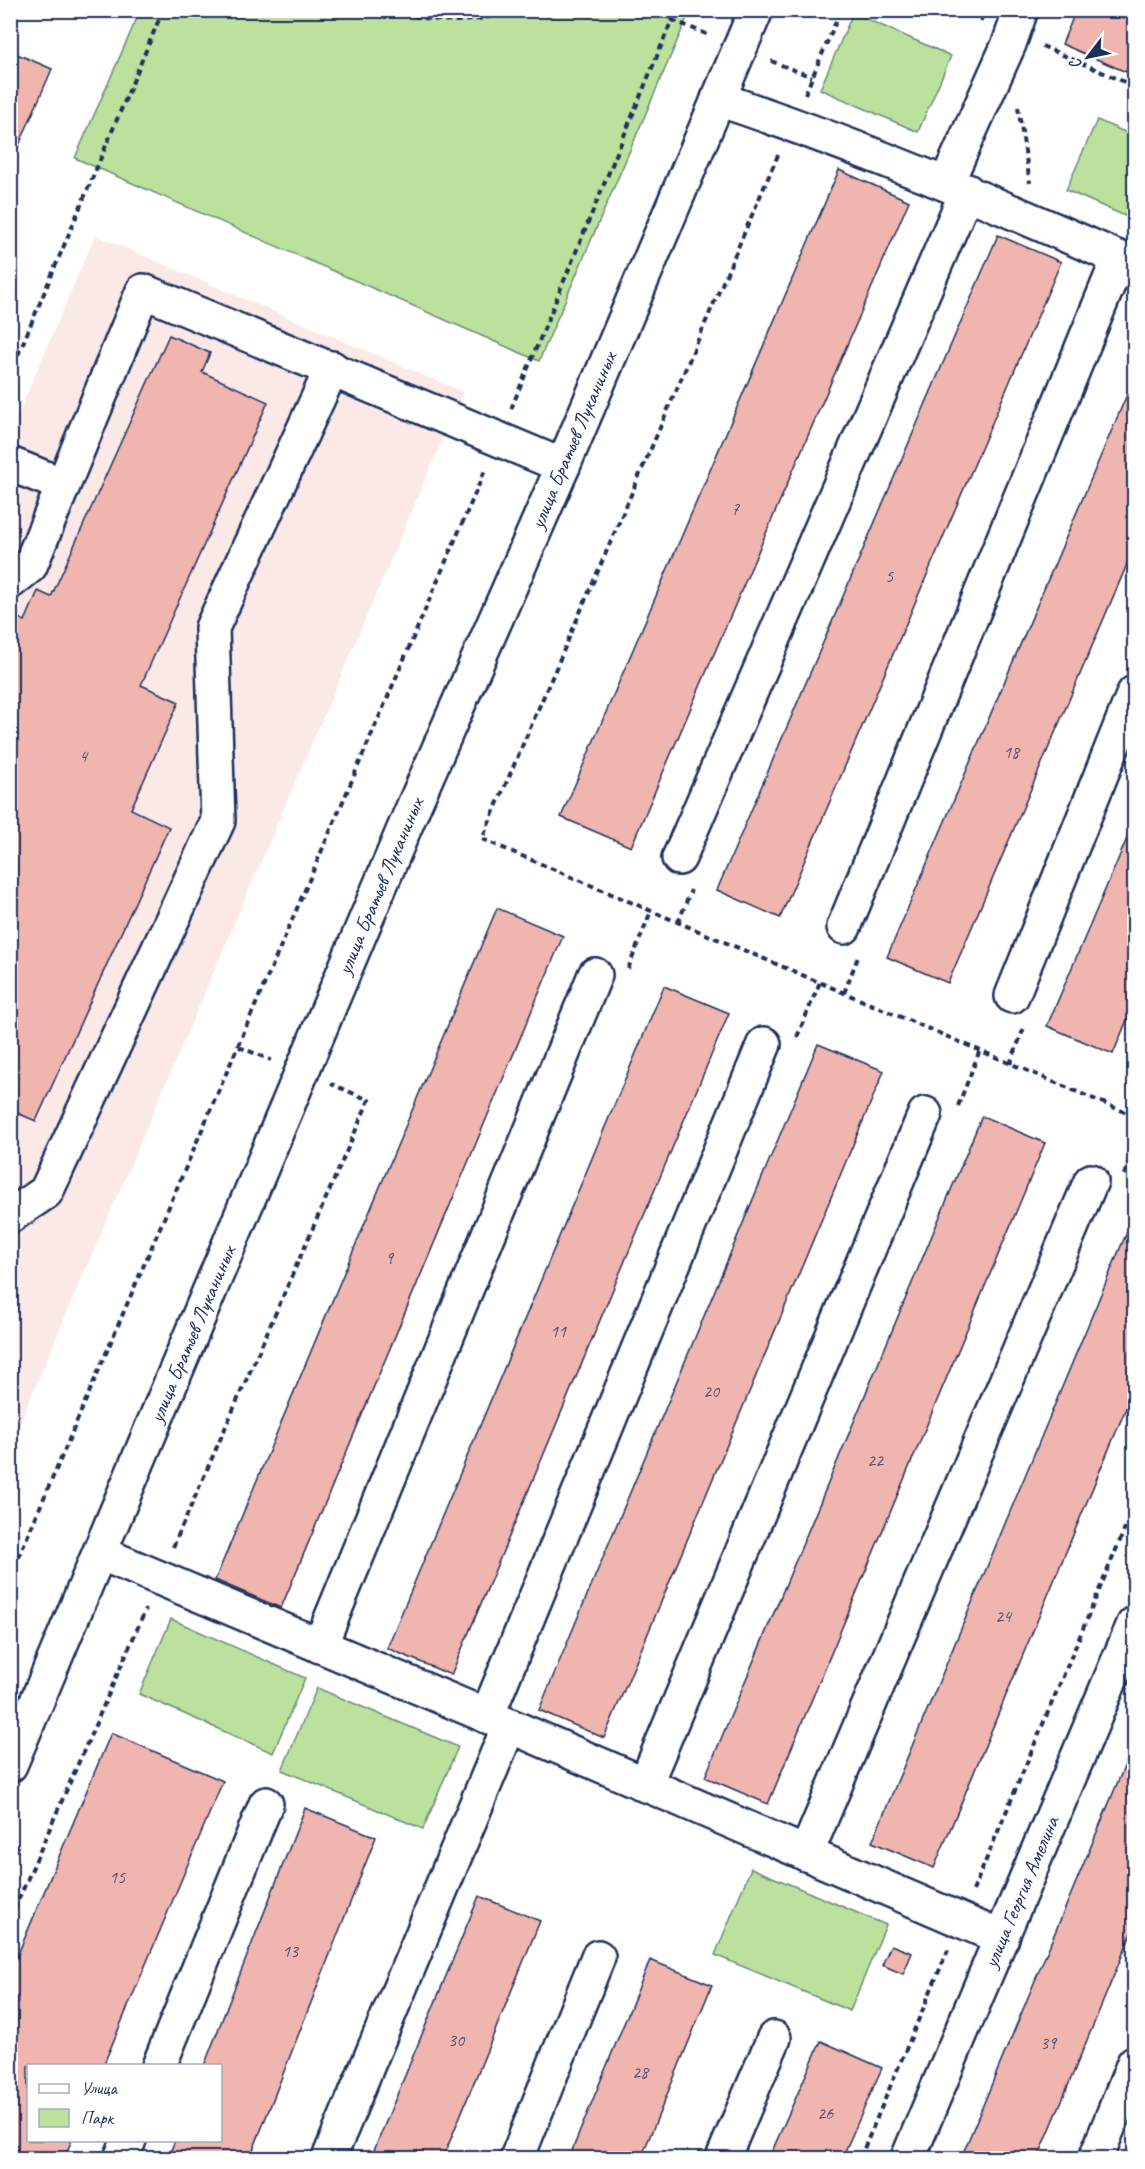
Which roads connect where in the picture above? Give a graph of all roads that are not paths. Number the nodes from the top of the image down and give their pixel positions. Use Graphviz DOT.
graph roads {
  1 [pos="756,10"];
  2 [pos="1016,22"];
  3 [pos="718,99"];
  4 [pos="957,187"];
  5 [pos="1127,262"];
  6 [pos="332,368"];
  7 [pos="10,464"];
  8 [pos="563,466"];
  9 [pos="63,485"];
  10 [pos="10,582"];
  11 [pos="1134,693"];
  12 [pos="679,858"];
  13 [pos="844,927"];
  14 [pos="596,975"];
  15 [pos="1012,996"];
  16 [pos="764,1044"];
  17 [pos="925,1114"];
  18 [pos="1091,1181"];
  19 [pos="10,1216"];
  20 [pos="99,1553"];
  21 [pos="1134,1624"];
  22 [pos="320,1647"];
  23 [pos="498,1721"];
  24 [pos="10,1765"];
  25 [pos="645,1785"];
  26 [pos="266,1804"];
  27 [pos="806,1854"];
  28 [pos="1002,1938"];
  29 [pos="598,1958"];
  30 [pos="774,2038"];
  31 [pos="1134,2063"];
  32 [pos="160,2064"];
  33 [pos="128,2142"];
  34 [pos="121,2158"];
  35 [pos="329,2158"];
  36 [pos="517,2158"];
  37 [pos="723,2158"];
  38 [pos="908,2158"];
  39 [pos="1096,2158"];
  1 -- 3 [label="street, улица Братьев Луканиных"];
  2 -- 4 [label="street"];
  3 -- 4 [label="street"];
  3 -- 8 [label="street, улица Братьев Луканиных"];
  4 -- 5 [label="street"];
  4 -- 12 [label="street"];
  5 -- 13 [label="street"];
  6 -- 8 [label="street"];
  6 -- 9 [label="street"];
  6 -- 19 [label="street"];
  7 -- 9 [label="street"];
  8 -- 20 [label="street, улица Братьев Луканиных"];
  9 -- 10 [label="street"];
  11 -- 15 [label="street"];
  14 -- 22 [label="street"];
  16 -- 23 [label="street"];
  17 -- 25 [label="street"];
  18 -- 27 [label="street"];
  20 -- 22 [label="street"];
  20 -- 24 [label="street, улица Братьев Луканиных"];
  21 -- 28 [label="street, улица Георгия Амелина"];
  22 -- 23 [label="street"];
  23 -- 25 [label="street"];
  23 -- 35 [label="street"];
  25 -- 27 [label="street"];
  26 -- 32 [label="street"];
  27 -- 28 [label="street"];
  28 -- 38 [label="street, улица Георгия Амелина"];
  29 -- 36 [label="street"];
  30 -- 37 [label="street"];
  31 -- 39 [label="street"];
  33 -- 34 [label="street"];
}
